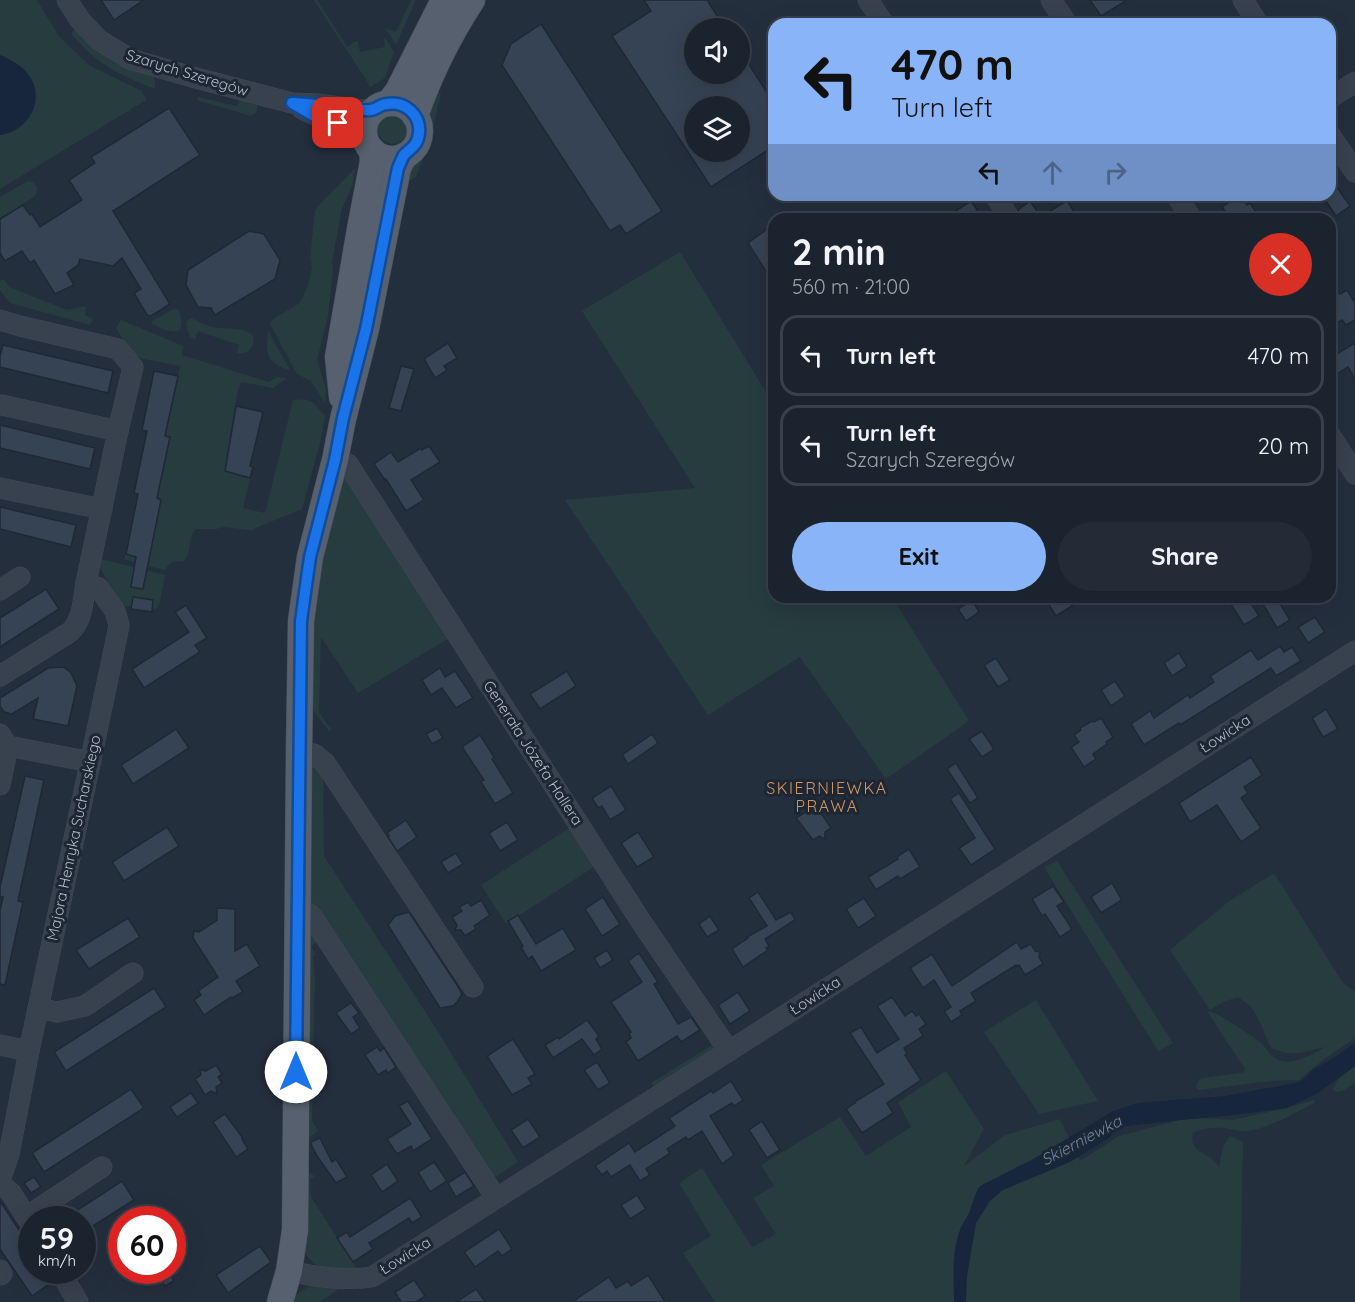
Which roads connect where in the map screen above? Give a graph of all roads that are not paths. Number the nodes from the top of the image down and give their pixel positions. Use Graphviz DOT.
graph roads {
  1 [pos="67,0"];
  2 [pos="444,0"];
  3 [pos="472,0"];
  4 [pos="868,0"];
  5 [pos="1052,0"];
  6 [pos="1243,0"];
  7 [pos="880,18"];
  8 [pos="1063,18"];
  9 [pos="1254,18"];
  10 [pos="1355,82"];
  11 [pos="1336,94"];
  12 [pos="292,103"];
  13 [pos="381,106"];
  14 [pos="415,116"];
  15 [pos="368,143"];
  16 [pos="1336,144"];
  17 [pos="404,156"];
  18 [pos="1355,172"];
  19 [pos="0,320"];
  20 [pos="2,405"];
  21 [pos="343,418"];
  22 [pos="118,430"];
  23 [pos="1336,444"];
  24 [pos="335,460"];
  25 [pos="1355,474"];
  26 [pos="0,488"];
  27 [pos="102,509"];
  28 [pos="20,577"];
  29 [pos="86,583"];
  30 [pos="0,590"];
  31 [pos="1355,651"];
  32 [pos="0,676"];
  33 [pos="4,740"];
  34 [pos="299,753"];
  35 [pos="91,762"];
  36 [pos="0,785"];
  37 [pos="297,912"];
  38 [pos="133,974"];
  39 [pos="472,987"];
  40 [pos="38,1008"];
  41 [pos="0,1045"];
  42 [pos="29,1051"];
  43 [pos="729,1051"];
  44 [pos="102,1167"];
  45 [pos="0,1182"];
  46 [pos="496,1198"];
  47 [pos="19,1206"];
  48 [pos="49,1206"];
  49 [pos="0,1270"];
  50 [pos="289,1271"];
  51 [pos="0,1275"];
  52 [pos="67,1284"];
  53 [pos="78,1302"];
  54 [pos="280,1302"];
  1 -- 12 [label="street, Szarych Szeregów"];
  2 -- 13 [label="main road"];
  3 -- 14 [label="main road"];
  4 -- 7 [label="street"];
  5 -- 8 [label="street"];
  6 -- 9 [label="street"];
  10 -- 11 [label="street"];
  12 -- 13 [label="street, Szarych Szeregów"];
  12 -- 15 [label="street, Szarych Szeregów"];
  13 -- 14 [label="main road"];
  13 -- 15 [label="main road"];
  14 -- 17 [label="main road"];
  15 -- 17 [label="main road"];
  15 -- 21 [label="main road"];
  16 -- 18 [label="street"];
  17 -- 21 [label="main road"];
  19 -- 22 [label="street"];
  20 -- 22 [label="street"];
  21 -- 24 [label="main road"];
  22 -- 27 [label="street"];
  23 -- 25 [label="street"];
  24 -- 34 [label="main road"];
  24 -- 43 [label="street, Generała Józefa Hallera"];
  26 -- 27 [label="street"];
  27 -- 29 [label="street"];
  28 -- 30 [label="street"];
  29 -- 32 [label="street"];
  29 -- 35 [label="street, Majora Henryka Sucharskiego"];
  31 -- 43 [label="street, Łowicka"];
  33 -- 35 [label="street"];
  33 -- 36 [label="street"];
  34 -- 37 [label="main road"];
  34 -- 39 [label="street"];
  35 -- 40 [label="street, Majora Henryka Sucharskiego"];
  37 -- 46 [label="street"];
  37 -- 50 [label="main road"];
  38 -- 40 [label="street"];
  40 -- 42 [label="street, Majora Henryka Sucharskiego"];
  41 -- 42 [label="street"];
  42 -- 45 [label="street, Majora Henryka Sucharskiego"];
  43 -- 46 [label="street, Łowicka"];
  44 -- 48 [label="street"];
  45 -- 47 [label="street, Majora Henryka Sucharskiego"];
  46 -- 50 [label="street, Łowicka"];
  49 -- 51 [label="street"];
  50 -- 54 [label="main road"];
  52 -- 53 [label="street"];
}
